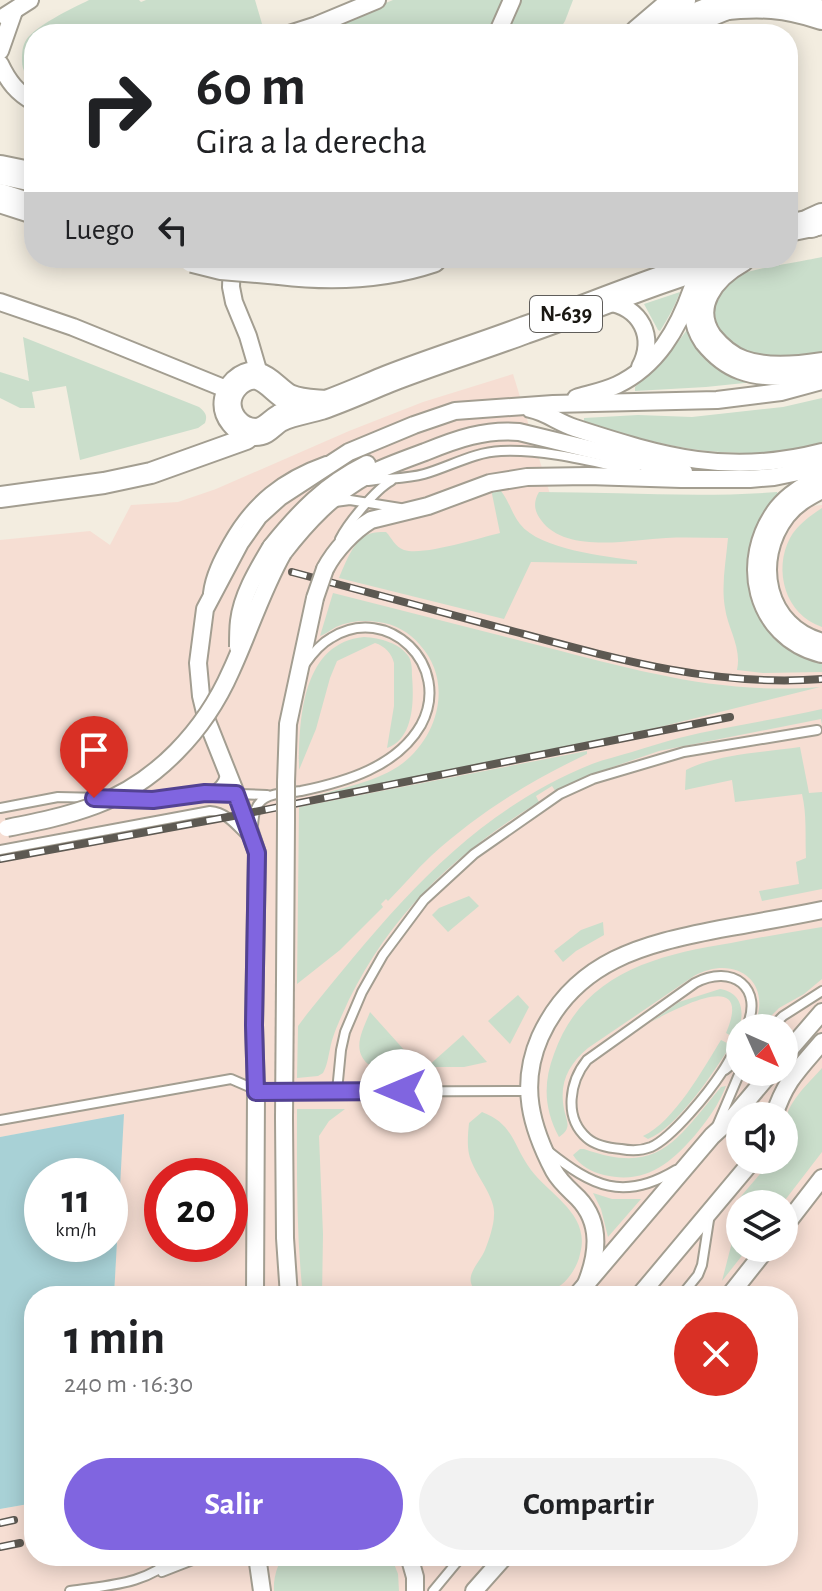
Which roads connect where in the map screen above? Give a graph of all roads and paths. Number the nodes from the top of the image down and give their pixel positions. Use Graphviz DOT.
graph roads {
  1 [pos="30,0"];
  2 [pos="377,0"];
  3 [pos="512,0"];
  4 [pos="681,0"];
  5 [pos="729,3"];
  6 [pos="7,15"];
  7 [pos="822,15"];
  8 [pos="319,24"];
  9 [pos="501,24"];
  10 [pos="651,24"];
  11 [pos="688,24"];
  12 [pos="0,51"];
  13 [pos="0,64"];
  14 [pos="24,96"];
  15 [pos="0,170"];
  16 [pos="24,175"];
  17 [pos="0,198"];
  18 [pos="24,206"];
  19 [pos="232,268"];
  20 [pos="256,268"];
  21 [pos="388,268"];
  22 [pos="641,268"];
  23 [pos="689,268"];
  24 [pos="703,268"];
  25 [pos="726,268"];
  26 [pos="0,302"];
  27 [pos="595,303"];
  28 [pos="429,362"];
  29 [pos="822,367"];
  30 [pos="634,375"];
  31 [pos="822,381"];
  32 [pos="269,382"];
  33 [pos="229,401"];
  34 [pos="325,404"];
  35 [pos="546,408"];
  36 [pos="279,418"];
  37 [pos="255,432"];
  38 [pos="822,452"];
  39 [pos="207,453"];
  40 [pos="822,467"];
  41 [pos="403,477"];
  42 [pos="681,479"];
  43 [pos="729,480"];
  44 [pos="822,483"];
  45 [pos="338,495"];
  46 [pos="0,497"];
  47 [pos="368,503"];
  48 [pos="323,507"];
  49 [pos="416,509"];
  50 [pos="277,550"];
  51 [pos="328,565"];
  52 [pos="822,648"];
  53 [pos="296,678"];
  54 [pos="817,730"];
  55 [pos="224,763"];
  56 [pos="205,793"];
  57 [pos="236,794"];
  58 [pos="272,795"];
  59 [pos="0,808"];
  60 [pos="3,829"];
  61 [pos="254,841"];
  62 [pos="0,850"];
  63 [pos="822,910"];
  64 [pos="822,991"];
  65 [pos="822,1012"];
  66 [pos="751,1014"];
  67 [pos="786,1014"];
  68 [pos="798,1040"];
  69 [pos="822,1042"];
  70 [pos="726,1066"];
  71 [pos="726,1070"];
  72 [pos="722,1073"];
  73 [pos="734,1086"];
  74 [pos="759,1086"];
  75 [pos="337,1091"];
  76 [pos="529,1091"];
  77 [pos="256,1092"];
  78 [pos="779,1102"];
  79 [pos="0,1120"];
  80 [pos="712,1136"];
  81 [pos="543,1147"];
  82 [pos="691,1161"];
  83 [pos="741,1174"];
  84 [pos="822,1178"];
  85 [pos="721,1197"];
  86 [pos="798,1209"];
  87 [pos="756,1262"];
  88 [pos="255,1286"];
  89 [pos="288,1286"];
  90 [pos="583,1286"];
  91 [pos="584,1286"];
  92 [pos="647,1286"];
  93 [pos="689,1286"];
  94 [pos="737,1286"];
  95 [pos="165,1566"];
  96 [pos="176,1566"];
  97 [pos="259,1566"];
  98 [pos="265,1566"];
  99 [pos="454,1566"];
  100 [pos="496,1566"];
  101 [pos="143,1578"];
  102 [pos="130,1586"];
  103 [pos="262,1588"];
  104 [pos="70,1591"];
  105 [pos="433,1591"];
  106 [pos="474,1591"];
  1 -- 6 [label="street"];
  2 -- 8 [label="street"];
  3 -- 9 [label="street"];
  4 -- 10 [label="highway"];
  5 -- 7 [label="highway"];
  5 -- 11 [label="highway"];
  6 -- 12 [label="street"];
  13 -- 14 [label="street"];
  15 -- 16 [label="highway"];
  17 -- 18 [label="highway"];
  19 -- 32 [label="street"];
  20 -- 21 [label="highway, bridge"];
  22 -- 28 [label="highway, N-639"];
  23 -- 27 [label="highway, N-639"];
  24 -- 30 [label="street"];
  25 -- 29 [label="highway"];
  26 -- 33 [label="street"];
  27 -- 28 [label="highway, N-639"];
  27 -- 30 [label="street"];
  28 -- 34 [label="highway, N-639"];
  30 -- 35 [label="street"];
  31 -- 35 [label="street"];
  32 -- 33 [label="highway"];
  32 -- 34 [label="highway"];
  32 -- 36 [label="highway"];
  33 -- 37 [label="highway"];
  33 -- 39 [label="street"];
  34 -- 36 [label="highway"];
  35 -- 38 [label="street"];
  35 -- 50 [label="street"];
  35 -- 55 [label="street"];
  36 -- 37 [label="highway"];
  37 -- 39 [label="street"];
  39 -- 46 [label="street"];
  40 -- 43 [label="street"];
  41 -- 42 [label="lane"];
  41 -- 45 [label="lane"];
  41 -- 47 [label="lane"];
  42 -- 43 [label="street"];
  42 -- 49 [label="street"];
  43 -- 45 [label="street"];
  44 -- 52 [label="highway"];
  45 -- 48 [label="street"];
  47 -- 48 [label="lane"];
  47 -- 49 [label="lane"];
  47 -- 51 [label="lane"];
  48 -- 50 [label="street"];
  49 -- 51 [label="street"];
  50 -- 60 [label="street, bridge"];
  51 -- 53 [label="street, bridge"];
  53 -- 58 [label="lane"];
  53 -- 89 [label="street, bridge"];
  54 -- 75 [label="lane"];
  55 -- 56 [label="lane"];
  55 -- 57 [label="street"];
  56 -- 57 [label="lane"];
  56 -- 59 [label="lane"];
  57 -- 58 [label="lane"];
  57 -- 61 [label="street"];
  58 -- 61 [label="lane"];
  61 -- 62 [label="lane"];
  61 -- 77 [label="street"];
  63 -- 76 [label="street"];
  64 -- 67 [label="lane"];
  65 -- 68 [label="street"];
  66 -- 72 [label="lane"];
  69 -- 78 [label="street"];
  70 -- 72 [label="lane"];
  71 -- 72 [label="lane"];
  73 -- 80 [label="lane"];
  74 -- 80 [label="street"];
  75 -- 76 [label="lane"];
  75 -- 77 [label="lane"];
  76 -- 81 [label="street"];
  77 -- 79 [label="lane"];
  77 -- 88 [label="street"];
  80 -- 82 [label="street"];
  81 -- 82 [label="lane"];
  81 -- 90 [label="street"];
  82 -- 91 [label="street"];
  83 -- 85 [label="street"];
  84 -- 86 [label="street"];
  85 -- 92 [label="street"];
  85 -- 93 [label="lane"];
  87 -- 94 [label="street"];
  95 -- 101 [label="lane"];
  96 -- 101 [label="lane"];
  97 -- 103 [label="street"];
  98 -- 103 [label="street"];
  99 -- 105 [label="lane"];
  100 -- 106 [label="street"];
  101 -- 102 [label="lane"];
  102 -- 104 [label="lane"];
}
